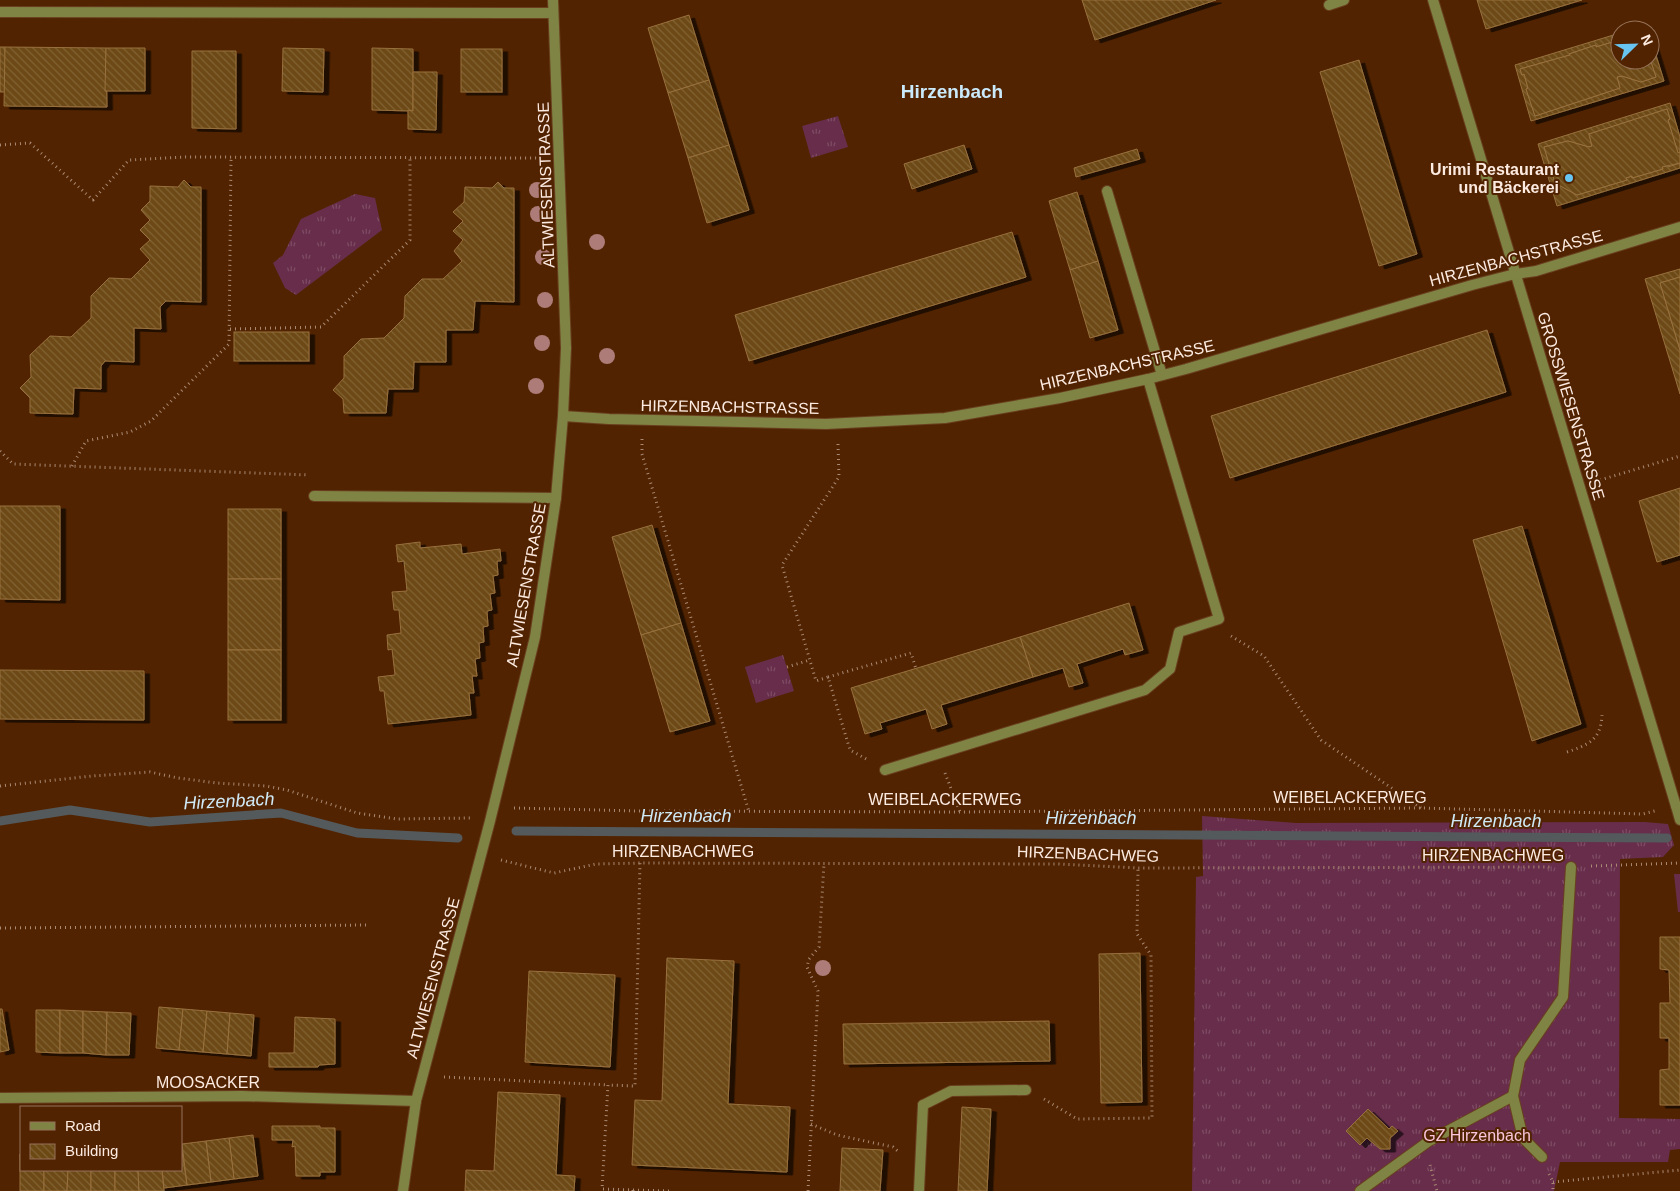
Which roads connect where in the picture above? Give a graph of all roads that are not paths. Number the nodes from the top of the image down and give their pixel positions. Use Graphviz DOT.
graph roads {
  1 [pos="1344,0"];
  2 [pos="1433,0"];
  3 [pos="556,1"];
  4 [pos="1329,5"];
  5 [pos="0,12"];
  6 [pos="553,13"];
  7 [pos="1107,191"];
  8 [pos="1680,227"];
  9 [pos="1515,274"];
  10 [pos="1162,375"];
  11 [pos="1148,379"];
  12 [pos="563,416"];
  13 [pos="314,496"];
  14 [pos="556,498"];
  15 [pos="886,770"];
  16 [pos="1680,820"];
  17 [pos="1571,867"];
  18 [pos="1026,1090"];
  19 [pos="1513,1096"];
  20 [pos="0,1098"];
  21 [pos="416,1101"];
  22 [pos="1542,1157"];
  23 [pos="403,1191"];
  24 [pos="919,1191"];
  25 [pos="1360,1191"];
  1 -- 4 [label="street"];
  2 -- 9 [label="street, GROSSWIESENSTRASSE"];
  3 -- 6 [label="street, ALTWIESENSTRASSE"];
  5 -- 6 [label="street"];
  6 -- 12 [label="street, ALTWIESENSTRASSE"];
  7 -- 10 [label="street"];
  8 -- 9 [label="street, HIRZENBACHSTRASSE"];
  9 -- 10 [label="street, HIRZENBACHSTRASSE"];
  9 -- 16 [label="street, GROSSWIESENSTRASSE"];
  10 -- 11 [label="street, HIRZENBACHSTRASSE"];
  11 -- 12 [label="street, HIRZENBACHSTRASSE"];
  11 -- 15 [label="street"];
  12 -- 14 [label="street, ALTWIESENSTRASSE"];
  13 -- 14 [label="street"];
  14 -- 21 [label="street, ALTWIESENSTRASSE"];
  17 -- 19 [label="street"];
  18 -- 24 [label="street"];
  19 -- 22 [label="street"];
  19 -- 25 [label="street"];
  20 -- 21 [label="street, MOOSACKER"];
  21 -- 23 [label="street, ALTWIESENSTRASSE"];
}
